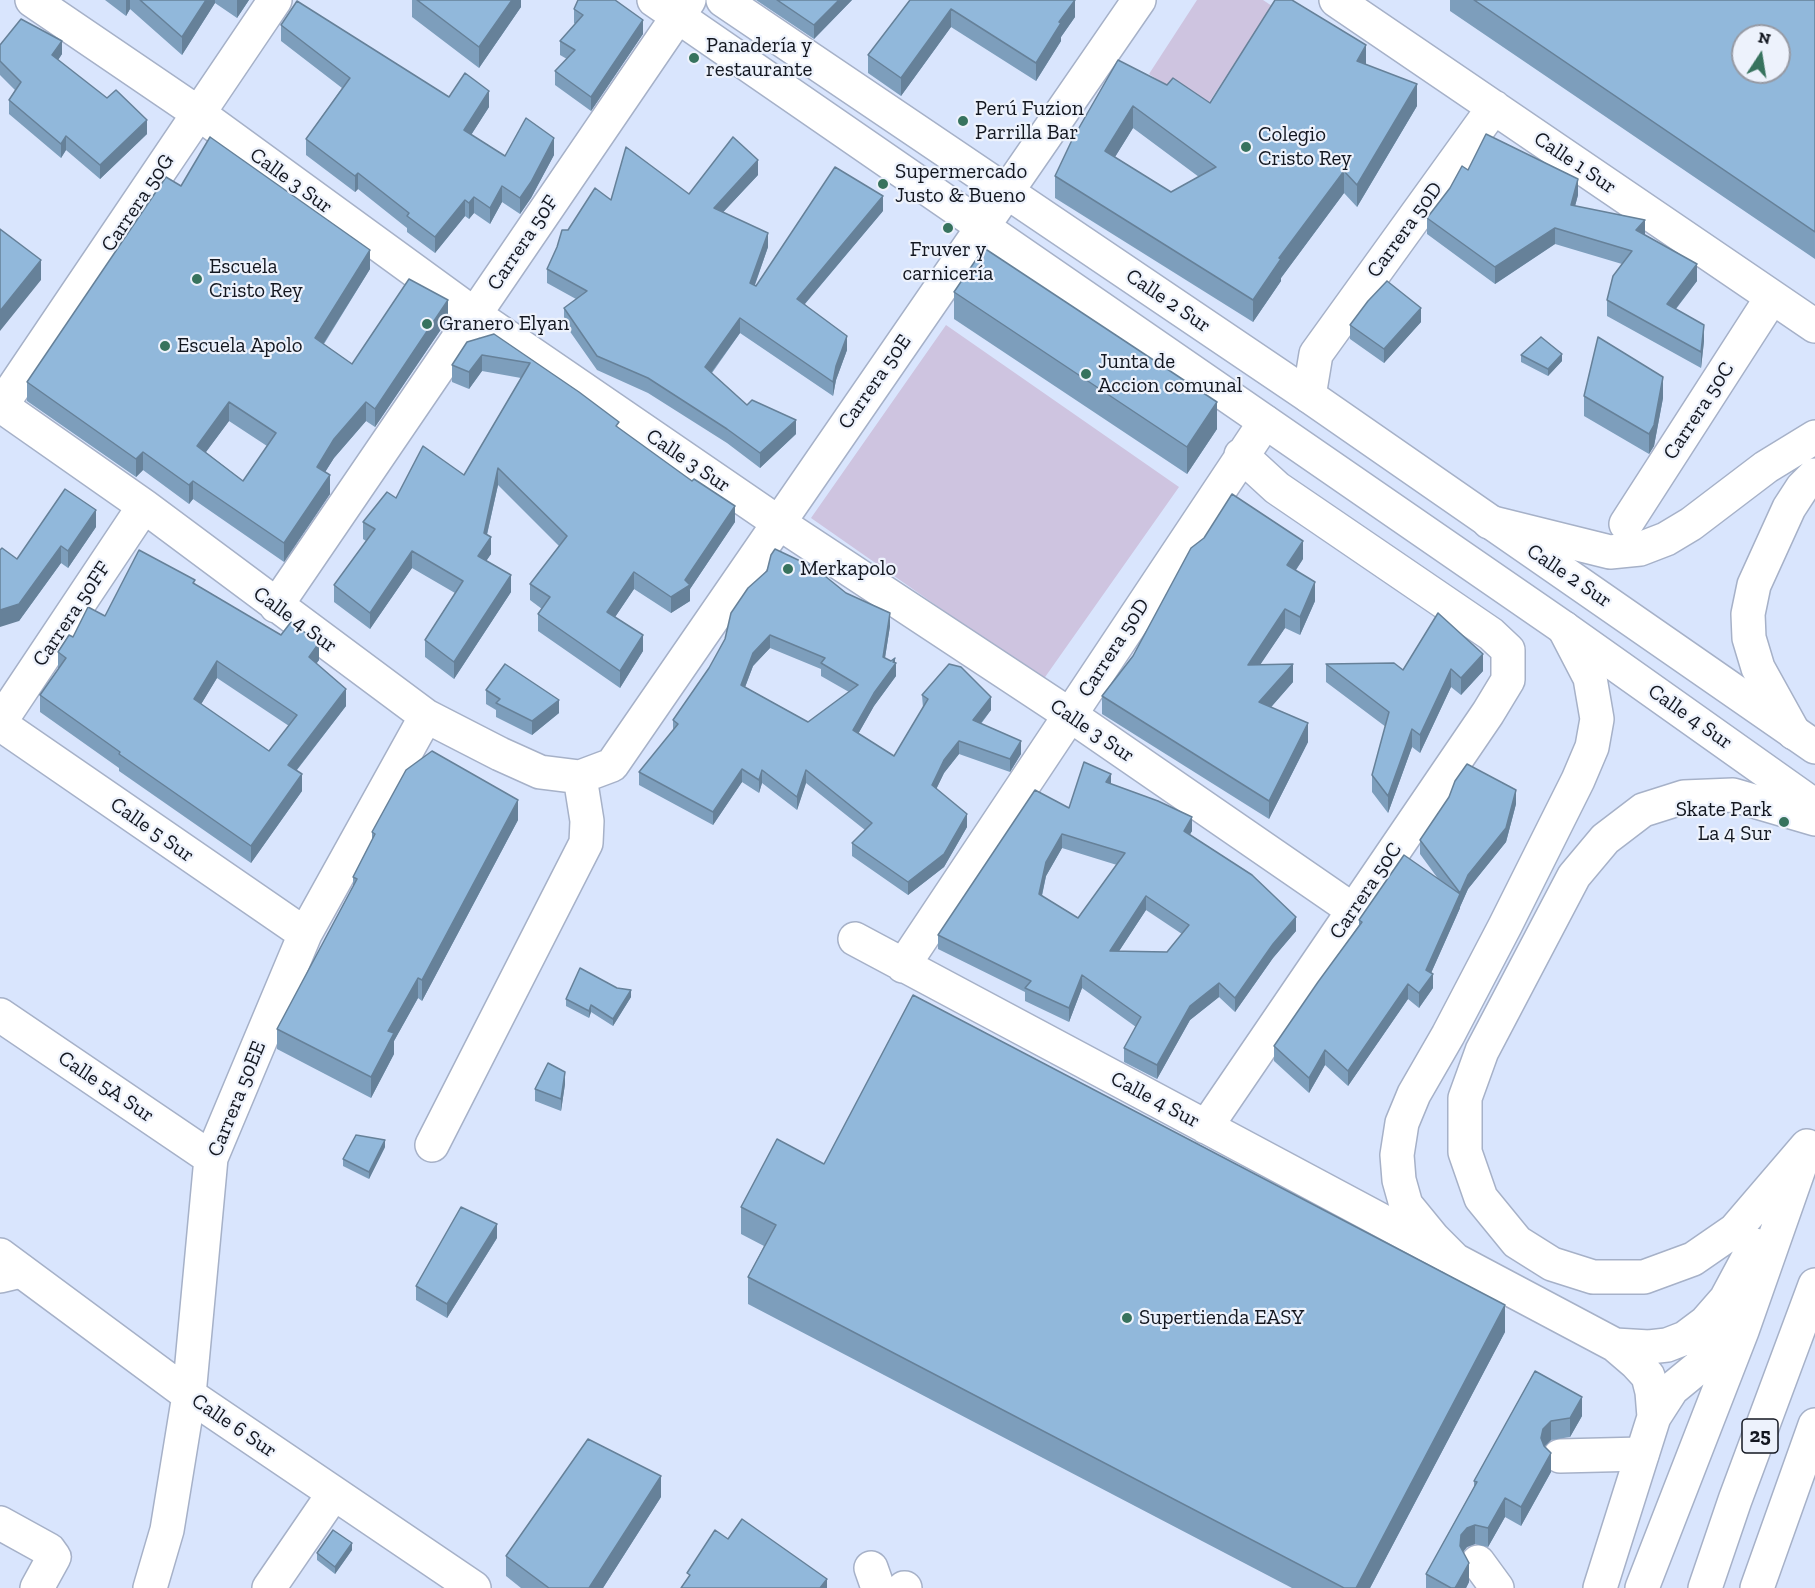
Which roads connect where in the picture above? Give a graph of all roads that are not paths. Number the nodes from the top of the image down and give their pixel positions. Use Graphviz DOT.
graph roads {
  1 [pos="32,0"];
  2 [pos="275,0"];
  3 [pos="723,0"];
  4 [pos="1139,0"];
  5 [pos="1336,0"];
  6 [pos="674,5"];
  7 [pos="1494,107"];
  8 [pos="198,113"];
  9 [pos="1006,192"];
  10 [pos="982,227"];
  11 [pos="1772,297"];
  12 [pos="474,314"];
  13 [pos="1815,326"];
  14 [pos="1316,354"];
  15 [pos="1272,372"];
  16 [pos="1310,396"];
  17 [pos="1,406"];
  18 [pos="1265,422"];
  19 [pos="1815,436"];
  20 [pos="1241,455"];
  21 [pos="1815,476"];
  22 [pos="144,506"];
  23 [pos="1489,522"];
  24 [pos="778,523"];
  25 [pos="1626,525"];
  26 [pos="276,606"];
  27 [pos="1572,637"];
  28 [pos="1070,715"];
  29 [pos="426,716"];
  30 [pos="0,723"];
  31 [pos="1805,740"];
  32 [pos="612,765"];
  33 [pos="580,777"];
  34 [pos="1815,806"];
  35 [pos="1815,819"];
  36 [pos="1353,910"];
  37 [pos="305,934"];
  38 [pos="855,939"];
  39 [pos="903,966"];
  40 [pos="0,1016"];
  41 [pos="1206,1127"];
  42 [pos="1811,1136"];
  43 [pos="432,1145"];
  44 [pos="211,1158"];
  45 [pos="1455,1260"];
  46 [pos="7,1268"];
  47 [pos="1815,1285"];
  48 [pos="1742,1331"];
  49 [pos="1615,1345"];
  50 [pos="189,1395"];
  51 [pos="1654,1417"];
  52 [pos="1815,1425"];
  53 [pos="1642,1454"];
  54 [pos="1560,1456"];
  55 [pos="334,1493"];
  56 [pos="0,1522"];
  57 [pos="1478,1562"];
  58 [pos="37,1588"];
  59 [pos="150,1588"];
  60 [pos="269,1588"];
  61 [pos="474,1588"];
  62 [pos="1497,1588"];
  63 [pos="1600,1588"];
  64 [pos="1642,1588"];
  65 [pos="1705,1588"];
  66 [pos="1757,1588"];
  1 -- 8 [label="main road, Calle 3 Sur"];
  2 -- 8 [label="main road, Carrera 50G"];
  3 -- 9 [label="main road, Calle 2 Sur"];
  4 -- 9 [label="main road, Carrera 50E"];
  5 -- 7 [label="main road, Calle 1 Sur"];
  6 -- 10 [label="main road"];
  6 -- 12 [label="main road, Carrera 50F"];
  7 -- 11 [label="main road, Calle 1 Sur"];
  7 -- 14 [label="main road, Carrera 50D"];
  8 -- 12 [label="main road, Calle 3 Sur"];
  8 -- 17 [label="main road, Carrera 50G"];
  9 -- 10 [label="main road, Carrera 50E"];
  9 -- 15 [label="main road, Calle 2 Sur"];
  10 -- 18 [label="main road"];
  10 -- 24 [label="main road, Carrera 50E"];
  11 -- 13 [label="main road, Calle 1 Sur"];
  11 -- 25 [label="main road, Carrera 50C"];
  12 -- 24 [label="main road, Calle 3 Sur"];
  12 -- 26 [label="main road, Carrera 50F"];
  14 -- 15 [label="main road, Carrera 50D"];
  14 -- 16 [label="main road, Carrera 50D"];
  15 -- 16 [label="main road, Calle 2 Sur"];
  16 -- 23 [label="main road, Calle 2 Sur"];
  17 -- 22 [label="main road, Calle 4 Sur"];
  18 -- 20 [label="main road, Carrera 50D"];
  18 -- 27 [label="main road"];
  19 -- 23 [label="main road"];
  20 -- 28 [label="main road, Carrera 50D"];
  20 -- 36 [label="main road, Carrera 50C"];
  21 -- 31 [label="main road"];
  22 -- 26 [label="main road, Calle 4 Sur"];
  22 -- 30 [label="main road, Carrera 50FF"];
  23 -- 31 [label="main road, Calle 2 Sur"];
  24 -- 28 [label="main road, Calle 3 Sur"];
  24 -- 32 [label="main road, Carrera 50E"];
  26 -- 29 [label="main road, Calle 4 Sur"];
  27 -- 34 [label="main road, Calle 4 Sur"];
  27 -- 45 [label="main road"];
  28 -- 36 [label="main road, Calle 3 Sur"];
  28 -- 39 [label="main road, Carrera 50D"];
  29 -- 33 [label="main road, Calle 4 Sur"];
  29 -- 37 [label="main road, Carrera 50EE"];
  30 -- 37 [label="main road, Calle 5 Sur"];
  32 -- 33 [label="main road, Calle 4 Sur"];
  33 -- 43 [label="main road"];
  35 -- 42 [label="main road"];
  36 -- 41 [label="main road, Carrera 50C"];
  37 -- 44 [label="main road, Carrera 50EE"];
  38 -- 39 [label="main road, Calle 4 Sur"];
  39 -- 41 [label="main road, Calle 4 Sur"];
  40 -- 44 [label="main road, Calle 5A Sur"];
  41 -- 45 [label="main road, Calle 4 Sur"];
  42 -- 48 [label="main road"];
  42 -- 49 [label="main road"];
  44 -- 50 [label="main road, Carrera 50EE"];
  45 -- 49 [label="main road, Calle 4 Sur"];
  46 -- 50 [label="main road, Calle 6 Sur"];
  47 -- 65 [label="main road, 25"];
  48 -- 51 [label="main road"];
  48 -- 64 [label="main road"];
  49 -- 51 [label="main road"];
  50 -- 55 [label="main road, Calle 6 Sur"];
  50 -- 59 [label="main road, Carrera 50EE"];
  51 -- 53 [label="main road"];
  52 -- 66 [label="main road, 25"];
  53 -- 54 [label="main road"];
  53 -- 63 [label="main road"];
  55 -- 60 [label="main road"];
  55 -- 61 [label="main road, Calle 6 Sur"];
  56 -- 58 [label="main road"];
  57 -- 62 [label="main road"];
}
